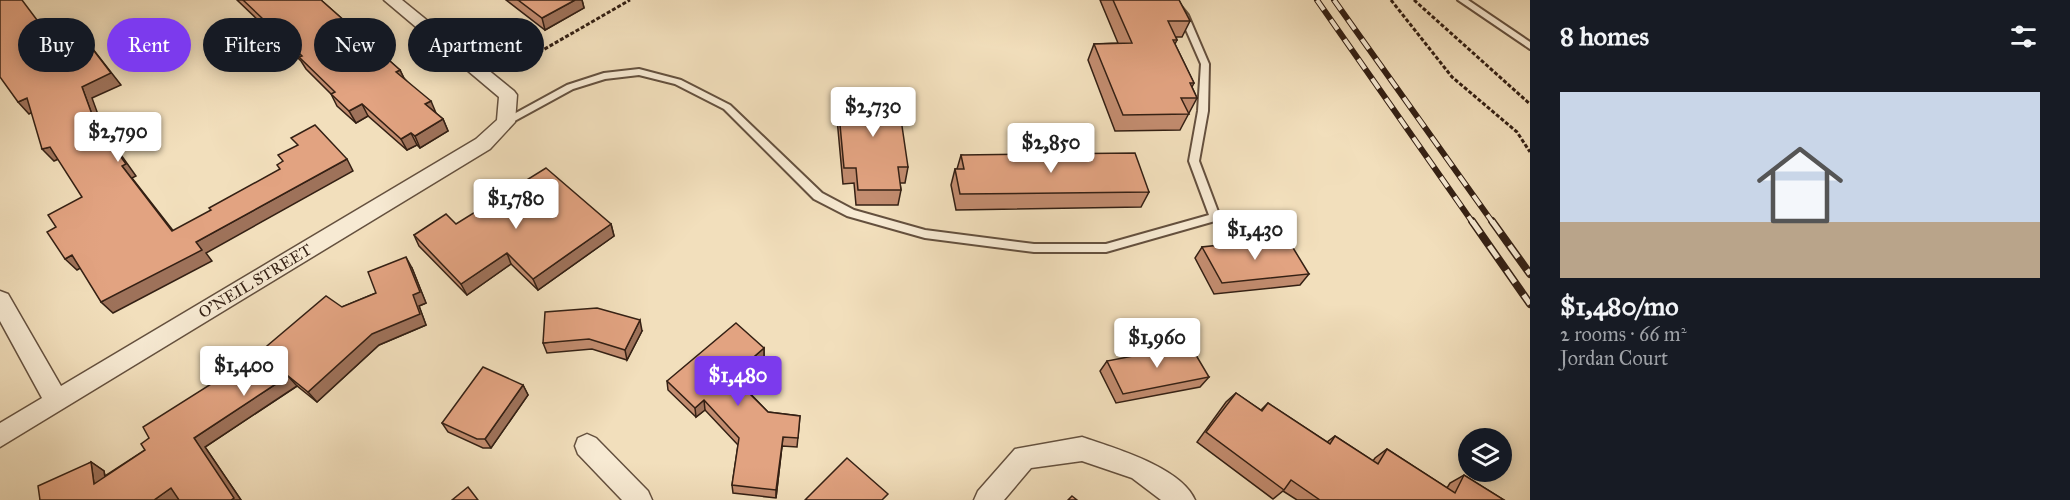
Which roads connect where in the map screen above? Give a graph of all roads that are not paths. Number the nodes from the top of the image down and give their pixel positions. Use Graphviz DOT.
graph roads {
  1 [pos="392,0"];
  2 [pos="1172,0"];
  3 [pos="1462,0"];
  4 [pos="1527,43"];
  5 [pos="506,122"];
  6 [pos="0,300"];
  7 [pos="57,401"];
  8 [pos="0,436"];
  9 [pos="587,446"];
  10 [pos="639,500"];
  11 [pos="987,500"];
  12 [pos="1182,500"];
  1 -- 5 [label="street"];
  2 -- 5 [label="lane"];
  3 -- 4 [label="lane"];
  5 -- 7 [label="street, O'NEIL STREET"];
  6 -- 7 [label="street"];
  7 -- 8 [label="street, O'NEIL STREET"];
  9 -- 10 [label="street"];
  11 -- 12 [label="street"];
}
